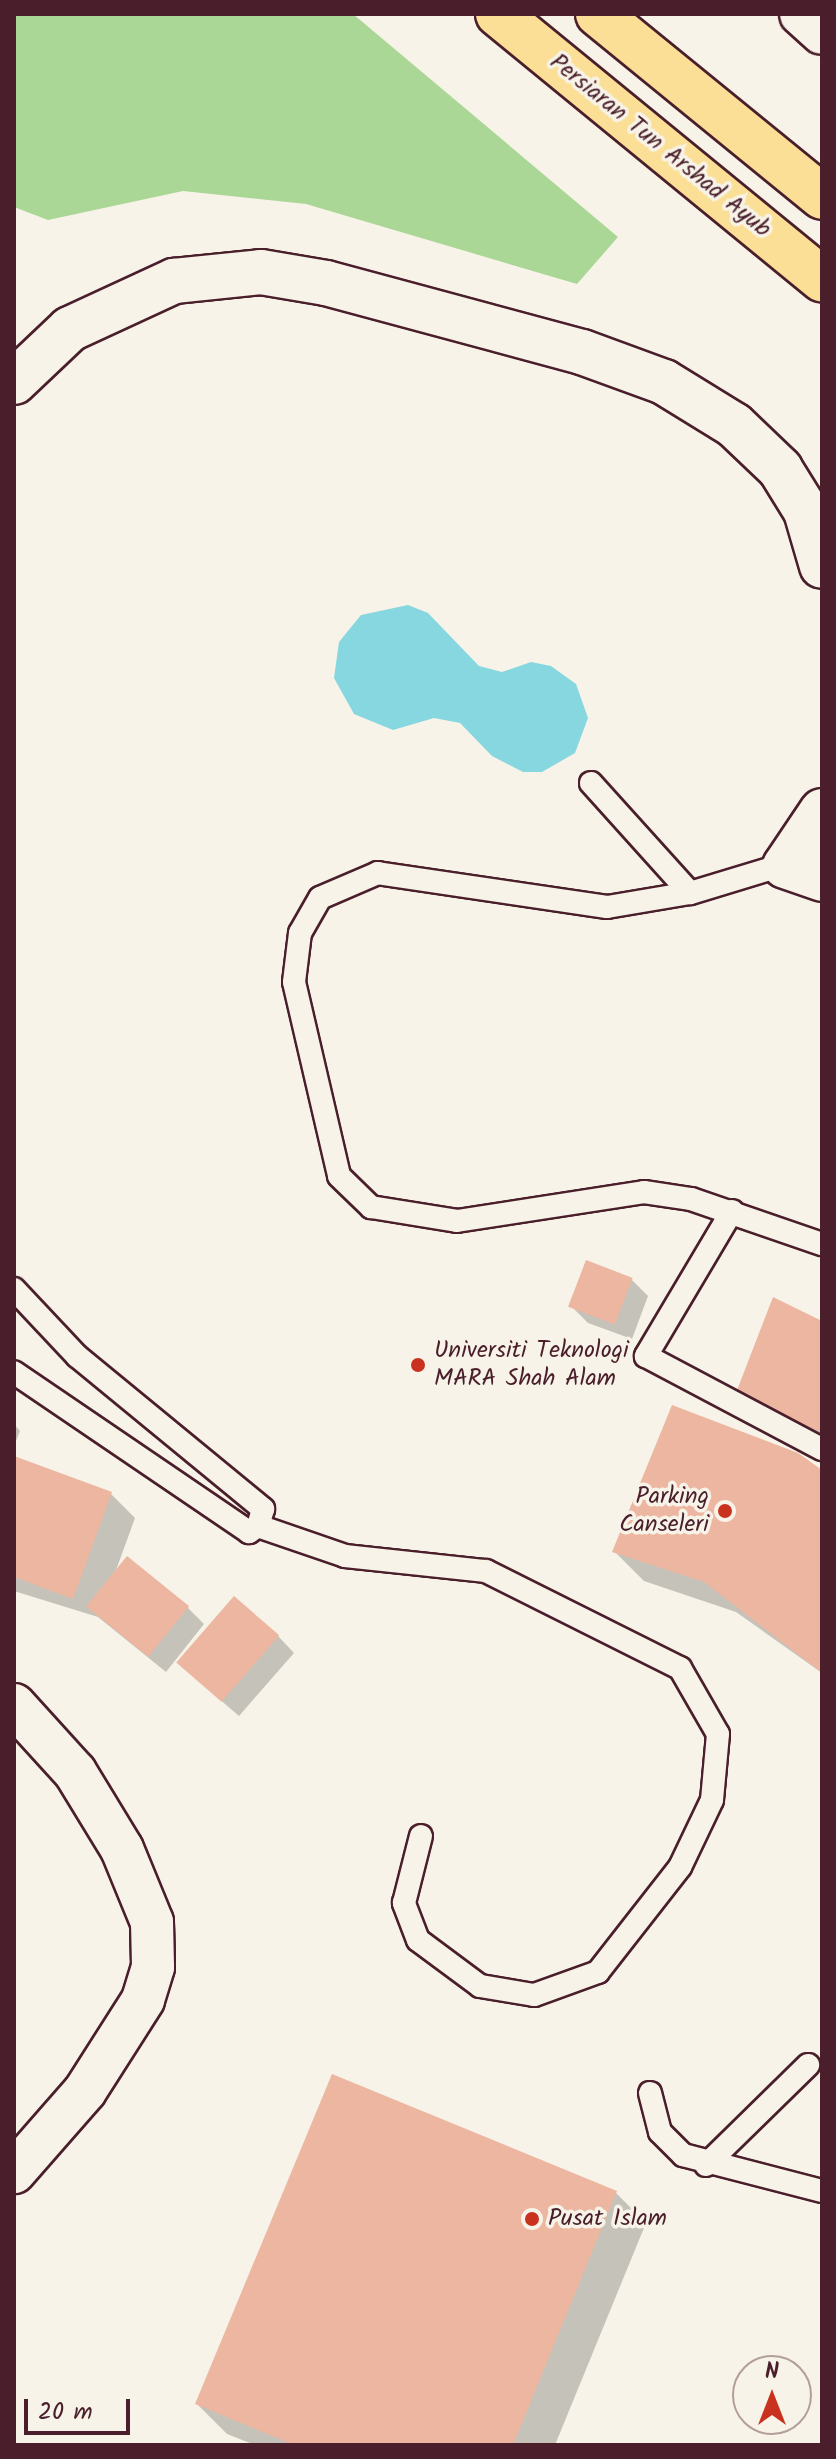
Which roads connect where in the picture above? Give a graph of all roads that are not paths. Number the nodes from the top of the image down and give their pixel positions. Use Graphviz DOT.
graph roads {
  1 [pos="498,14"];
  2 [pos="598,14"];
  3 [pos="801,14"];
  4 [pos="822,33"];
  5 [pos="822,197"];
  6 [pos="822,279"];
  7 [pos="14,382"];
  8 [pos="822,566"];
  9 [pos="591,783"];
  10 [pos="822,811"];
  11 [pos="810,866"];
  12 [pos="690,893"];
  13 [pos="732,1211"];
  14 [pos="822,1244"];
  15 [pos="14,1289"];
  16 [pos="14,1372"];
  17 [pos="822,1449"];
  18 [pos="258,1526"];
  19 [pos="14,1705"];
  20 [pos="421,1836"];
  21 [pos="808,2065"];
  22 [pos="650,2093"];
  23 [pos="706,2165"];
  24 [pos="14,2172"];
  25 [pos="822,2191"];
  1 -- 6 [label="main road, Persiaran Tun Arshad Ayub"];
  2 -- 5 [label="main road"];
  3 -- 4 [label="street"];
  7 -- 8 [label="street"];
  9 -- 12 [label="lane"];
  10 -- 11 [label="street"];
  11 -- 12 [label="lane"];
  12 -- 13 [label="lane"];
  13 -- 14 [label="lane"];
  13 -- 17 [label="lane"];
  15 -- 18 [label="lane"];
  16 -- 18 [label="lane"];
  18 -- 20 [label="lane"];
  19 -- 24 [label="street"];
  21 -- 23 [label="lane"];
  22 -- 23 [label="lane"];
  23 -- 25 [label="lane"];
}
